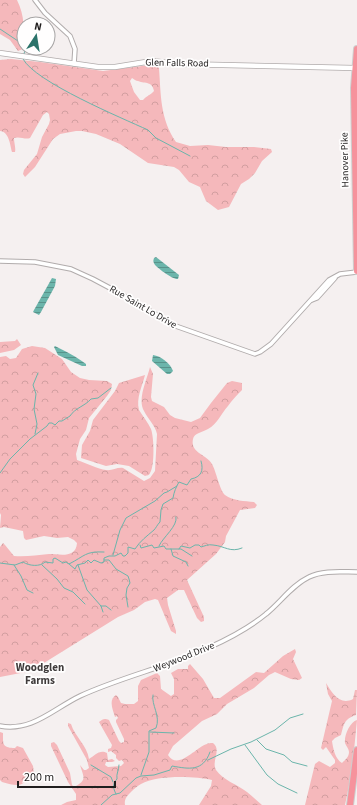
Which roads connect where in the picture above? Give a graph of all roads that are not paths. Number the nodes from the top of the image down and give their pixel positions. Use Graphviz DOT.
graph roads {
  1 [pos="35,0"];
  2 [pos="357,49"];
  3 [pos="0,53"];
  4 [pos="356,58"];
  5 [pos="74,64"];
  6 [pos="355,68"];
  7 [pos="0,261"];
  8 [pos="357,272"];
  9 [pos="357,572"];
  10 [pos="0,726"];
  11 [pos="357,750"];
  12 [pos="350,805"];
  1 -- 5 [label="street"];
  2 -- 4 [label="highway, Hanover Pike"];
  3 -- 5 [label="street, Glen Falls Road"];
  4 -- 6 [label="highway, Hanover Pike"];
  5 -- 6 [label="street, Glen Falls Road"];
  6 -- 8 [label="highway, Hanover Pike"];
  7 -- 8 [label="street, Rue Saint Lo Drive"];
  9 -- 10 [label="street, Weywood Drive"];
  11 -- 12 [label="highway"];
}
